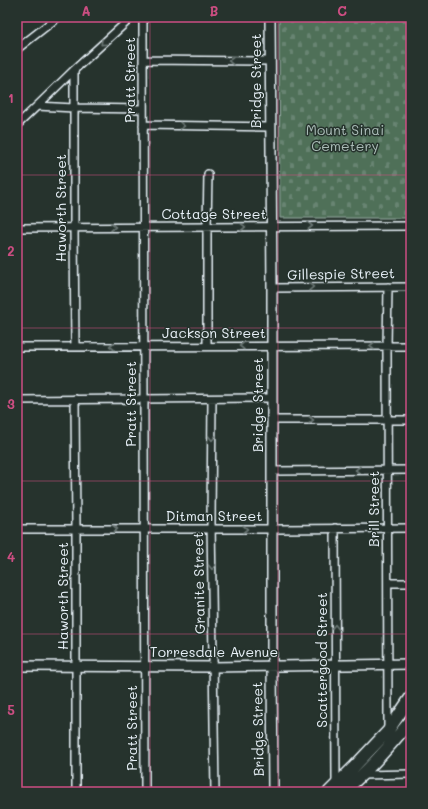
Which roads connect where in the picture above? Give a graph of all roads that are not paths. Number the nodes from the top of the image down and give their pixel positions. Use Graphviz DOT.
graph roads {
  1 [pos="58,17"];
  2 [pos="132,17"];
  3 [pos="141,17"];
  4 [pos="270,17"];
  5 [pos="17,49"];
  6 [pos="143,60"];
  7 [pos="270,61"];
  8 [pos="74,70"];
  9 [pos="37,106"];
  10 [pos="74,108"];
  11 [pos="143,109"];
  12 [pos="17,124"];
  13 [pos="143,125"];
  14 [pos="270,127"];
  15 [pos="208,174"];
  16 [pos="271,226"];
  17 [pos="411,226"];
  18 [pos="144,227"];
  19 [pos="207,227"];
  20 [pos="17,228"];
  21 [pos="74,228"];
  22 [pos="388,287"];
  23 [pos="411,287"];
  24 [pos="272,288"];
  25 [pos="75,346"];
  26 [pos="144,346"];
  27 [pos="207,346"];
  28 [pos="271,346"];
  29 [pos="387,346"];
  30 [pos="411,346"];
  31 [pos="17,347"];
  32 [pos="212,398"];
  33 [pos="271,398"];
  34 [pos="144,399"];
  35 [pos="17,400"];
  36 [pos="75,400"];
  37 [pos="272,420"];
  38 [pos="387,420"];
  39 [pos="411,420"];
  40 [pos="388,470"];
  41 [pos="411,470"];
  42 [pos="272,471"];
  43 [pos="387,527"];
  44 [pos="335,528"];
  45 [pos="411,528"];
  46 [pos="17,529"];
  47 [pos="145,529"];
  48 [pos="211,529"];
  49 [pos="272,529"];
  50 [pos="76,530"];
  51 [pos="388,583"];
  52 [pos="411,583"];
  53 [pos="411,664"];
  54 [pos="388,665"];
  55 [pos="17,666"];
  56 [pos="75,666"];
  57 [pos="145,666"];
  58 [pos="335,666"];
  59 [pos="212,667"];
  60 [pos="272,667"];
  61 [pos="411,697"];
  62 [pos="411,720"];
  63 [pos="388,731"];
  64 [pos="353,768"];
  65 [pos="411,774"];
  66 [pos="362,776"];
  67 [pos="336,790"];
  68 [pos="76,792"];
  69 [pos="145,792"];
  70 [pos="215,792"];
  71 [pos="273,792"];
  1 -- 5 [label="street"];
  2 -- 8 [label="street, one-way"];
  3 -- 6 [label="street, Pratt Street"];
  4 -- 7 [label="main road, Bridge Street"];
  7 -- 6 [label="street, one-way"];
  6 -- 11 [label="street, Pratt Street"];
  7 -- 14 [label="main road, Bridge Street"];
  8 -- 9 [label="street"];
  8 -- 10 [label="street, Haworth Street"];
  9 -- 10 [label="street"];
  9 -- 12 [label="street"];
  10 -- 11 [label="street"];
  10 -- 21 [label="street, Haworth Street"];
  11 -- 13 [label="street, Pratt Street"];
  13 -- 14 [label="street, one-way"];
  13 -- 18 [label="street, Pratt Street"];
  14 -- 16 [label="main road, Bridge Street"];
  15 -- 19 [label="street"];
  16 -- 17 [label="street, Cottage Street, one-way"];
  19 -- 16 [label="street, Cottage Street, one-way"];
  16 -- 24 [label="main road, Bridge Street"];
  18 -- 19 [label="street, Cottage Street"];
  21 -- 18 [label="street, Cottage Street, one-way"];
  18 -- 26 [label="street, Pratt Street"];
  19 -- 27 [label="street"];
  20 -- 21 [label="street, Cottage Street"];
  21 -- 25 [label="street, Haworth Street"];
  22 -- 23 [label="street, Gillespie Street"];
  24 -- 22 [label="street, Gillespie Street, one-way"];
  22 -- 29 [label="street, Brill Street"];
  24 -- 28 [label="main road, Bridge Street"];
  26 -- 25 [label="street, Jackson Street, one-way"];
  25 -- 31 [label="street, Jackson Street"];
  26 -- 27 [label="street, Jackson Street"];
  26 -- 34 [label="street, Pratt Street"];
  28 -- 27 [label="street, Jackson Street, one-way"];
  29 -- 28 [label="street, Jackson Street, one-way"];
  28 -- 33 [label="main road, Bridge Street"];
  29 -- 30 [label="street, Jackson Street"];
  29 -- 38 [label="street, Brill Street"];
  32 -- 33 [label="street"];
  32 -- 34 [label="street"];
  32 -- 48 [label="street, Granite Street, one-way"];
  33 -- 37 [label="main road, Bridge Street"];
  34 -- 36 [label="street"];
  34 -- 47 [label="street, Pratt Street"];
  35 -- 36 [label="street"];
  36 -- 50 [label="street, Haworth Street"];
  37 -- 38 [label="street, one-way"];
  37 -- 42 [label="main road, Bridge Street"];
  38 -- 39 [label="street"];
  38 -- 40 [label="street, Brill Street"];
  40 -- 41 [label="street"];
  40 -- 42 [label="street, one-way"];
  40 -- 43 [label="street, Brill Street"];
  42 -- 49 [label="main road, Bridge Street"];
  43 -- 44 [label="street, Ditman Street"];
  43 -- 45 [label="street, Ditman Street"];
  43 -- 51 [label="street, Brill Street"];
  44 -- 49 [label="street, Ditman Street"];
  58 -- 44 [label="street, Scattergood Street, one-way"];
  46 -- 50 [label="street, Ditman Street"];
  47 -- 48 [label="street, Ditman Street"];
  50 -- 47 [label="street, Ditman Street, one-way"];
  47 -- 57 [label="street, Pratt Street"];
  48 -- 49 [label="street, Ditman Street, one-way"];
  48 -- 59 [label="street, Granite Street, one-way"];
  49 -- 60 [label="main road, Bridge Street"];
  50 -- 56 [label="street, Haworth Street"];
  51 -- 52 [label="street"];
  51 -- 54 [label="street, Brill Street"];
  53 -- 54 [label="main road, Torresdale Avenue"];
  54 -- 58 [label="main road, Torresdale Avenue"];
  54 -- 63 [label="street, Brill Street"];
  55 -- 56 [label="main road, Torresdale Avenue"];
  56 -- 57 [label="main road, Torresdale Avenue"];
  56 -- 68 [label="street, Haworth Street"];
  57 -- 59 [label="main road, Torresdale Avenue"];
  57 -- 69 [label="street, Pratt Street"];
  58 -- 60 [label="main road, Torresdale Avenue"];
  58 -- 67 [label="street, Scattergood Street"];
  59 -- 60 [label="main road, Torresdale Avenue"];
  59 -- 70 [label="street, Granite Street"];
  60 -- 71 [label="main road, Bridge Street"];
  61 -- 63 [label="main road"];
  62 -- 66 [label="main road"];
  63 -- 64 [label="main road"];
  64 -- 66 [label="street"];
  64 -- 67 [label="main road"];
  65 -- 66 [label="street"];
  66 -- 67 [label="main road"];
}
